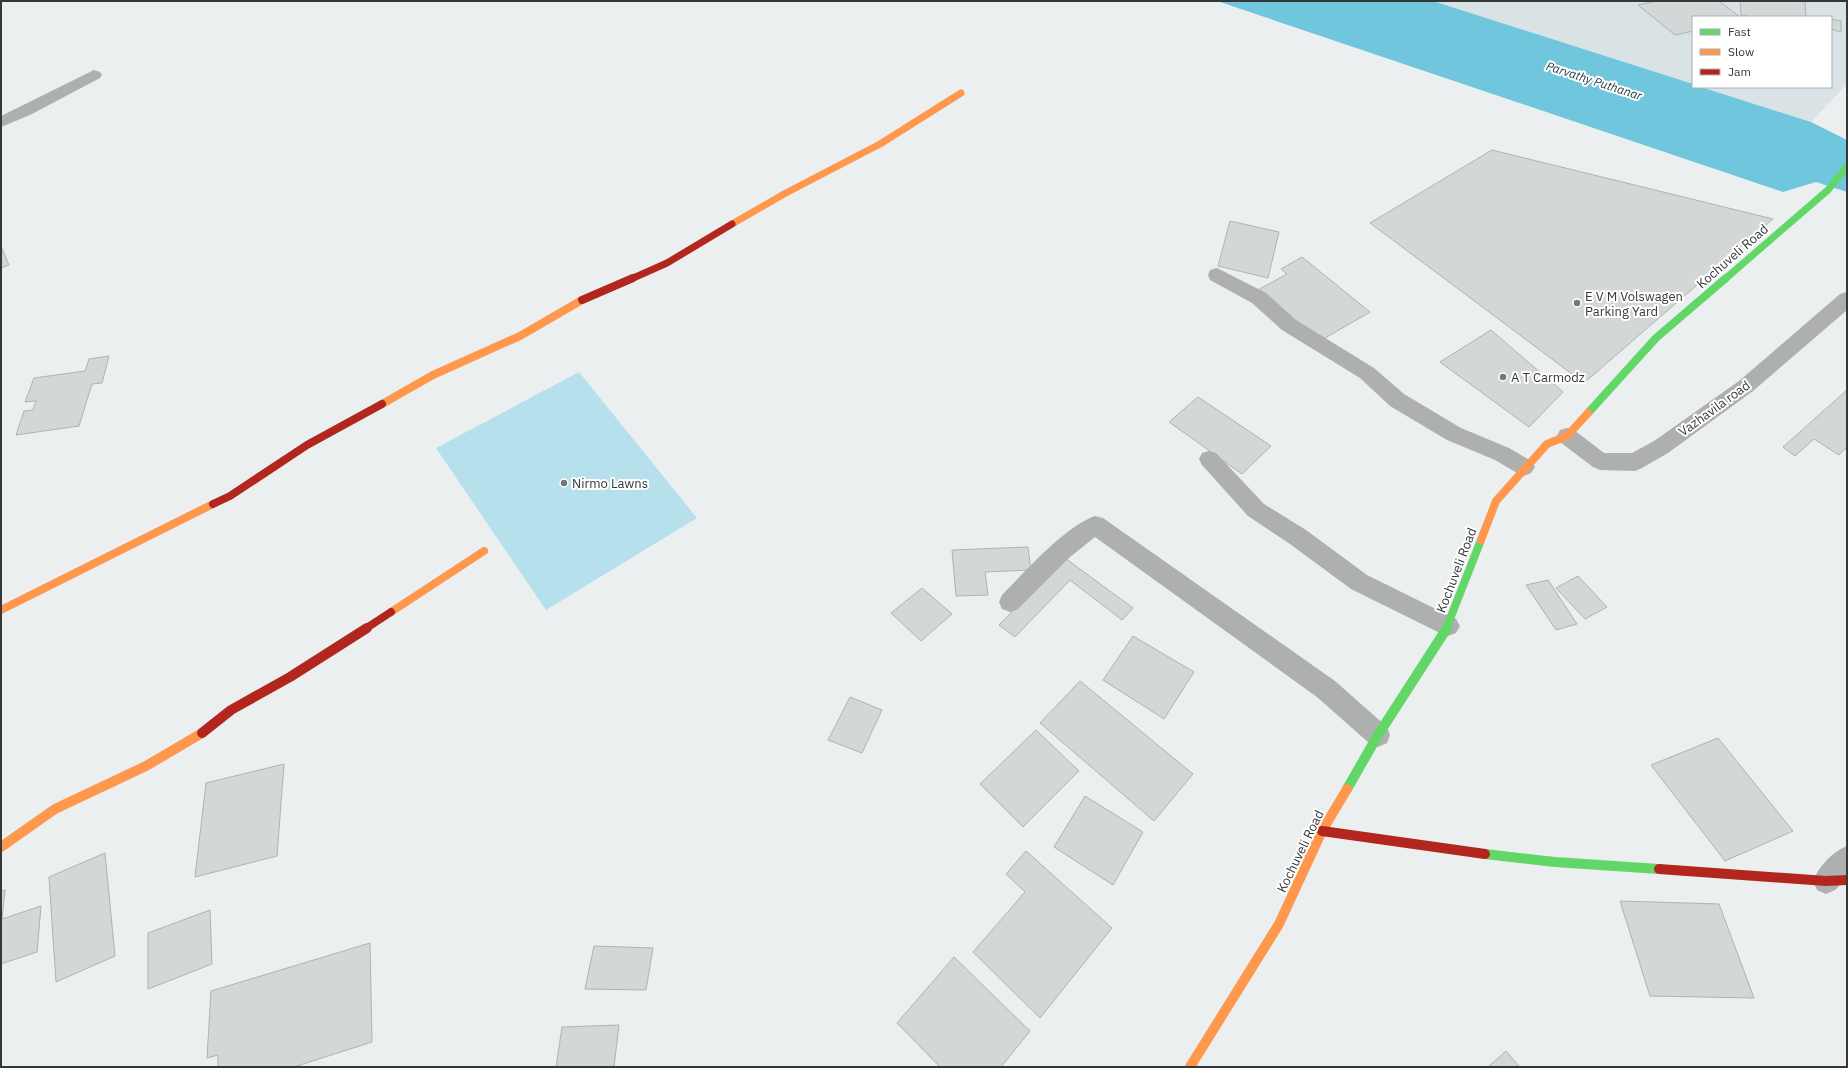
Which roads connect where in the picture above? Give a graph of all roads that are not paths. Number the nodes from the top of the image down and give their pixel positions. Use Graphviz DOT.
graph roads {
  1 [pos="94,75"];
  2 [pos="961,93"];
  3 [pos="1,122"];
  4 [pos="1847,166"];
  5 [pos="1217,275"];
  6 [pos="1847,299"];
  7 [pos="1567,436"];
  8 [pos="1209,459"];
  9 [pos="1524,467"];
  10 [pos="484,551"];
  11 [pos="1010,602"];
  12 [pos="1,610"];
  13 [pos="1448,626"];
  14 [pos="1378,736"];
  15 [pos="1322,831"];
  16 [pos="1,847"];
  17 [pos="1847,859"];
  18 [pos="1836,881"];
  19 [pos="1190,1067"];
  1 -- 3 [label="street"];
  2 -- 12 [label="street"];
  4 -- 7 [label="street, Kochuveli Road"];
  5 -- 9 [label="street"];
  6 -- 7 [label="street, Vazhavila road"];
  7 -- 9 [label="street, Kochuveli Road"];
  8 -- 13 [label="street"];
  9 -- 13 [label="street, Kochuveli Road"];
  10 -- 16 [label="street"];
  11 -- 14 [label="street"];
  13 -- 14 [label="street, Kochuveli Road"];
  14 -- 15 [label="street, Kochuveli Road"];
  15 -- 18 [label="street"];
  15 -- 19 [label="street, Kochuveli Road"];
  17 -- 18 [label="street"];
}
